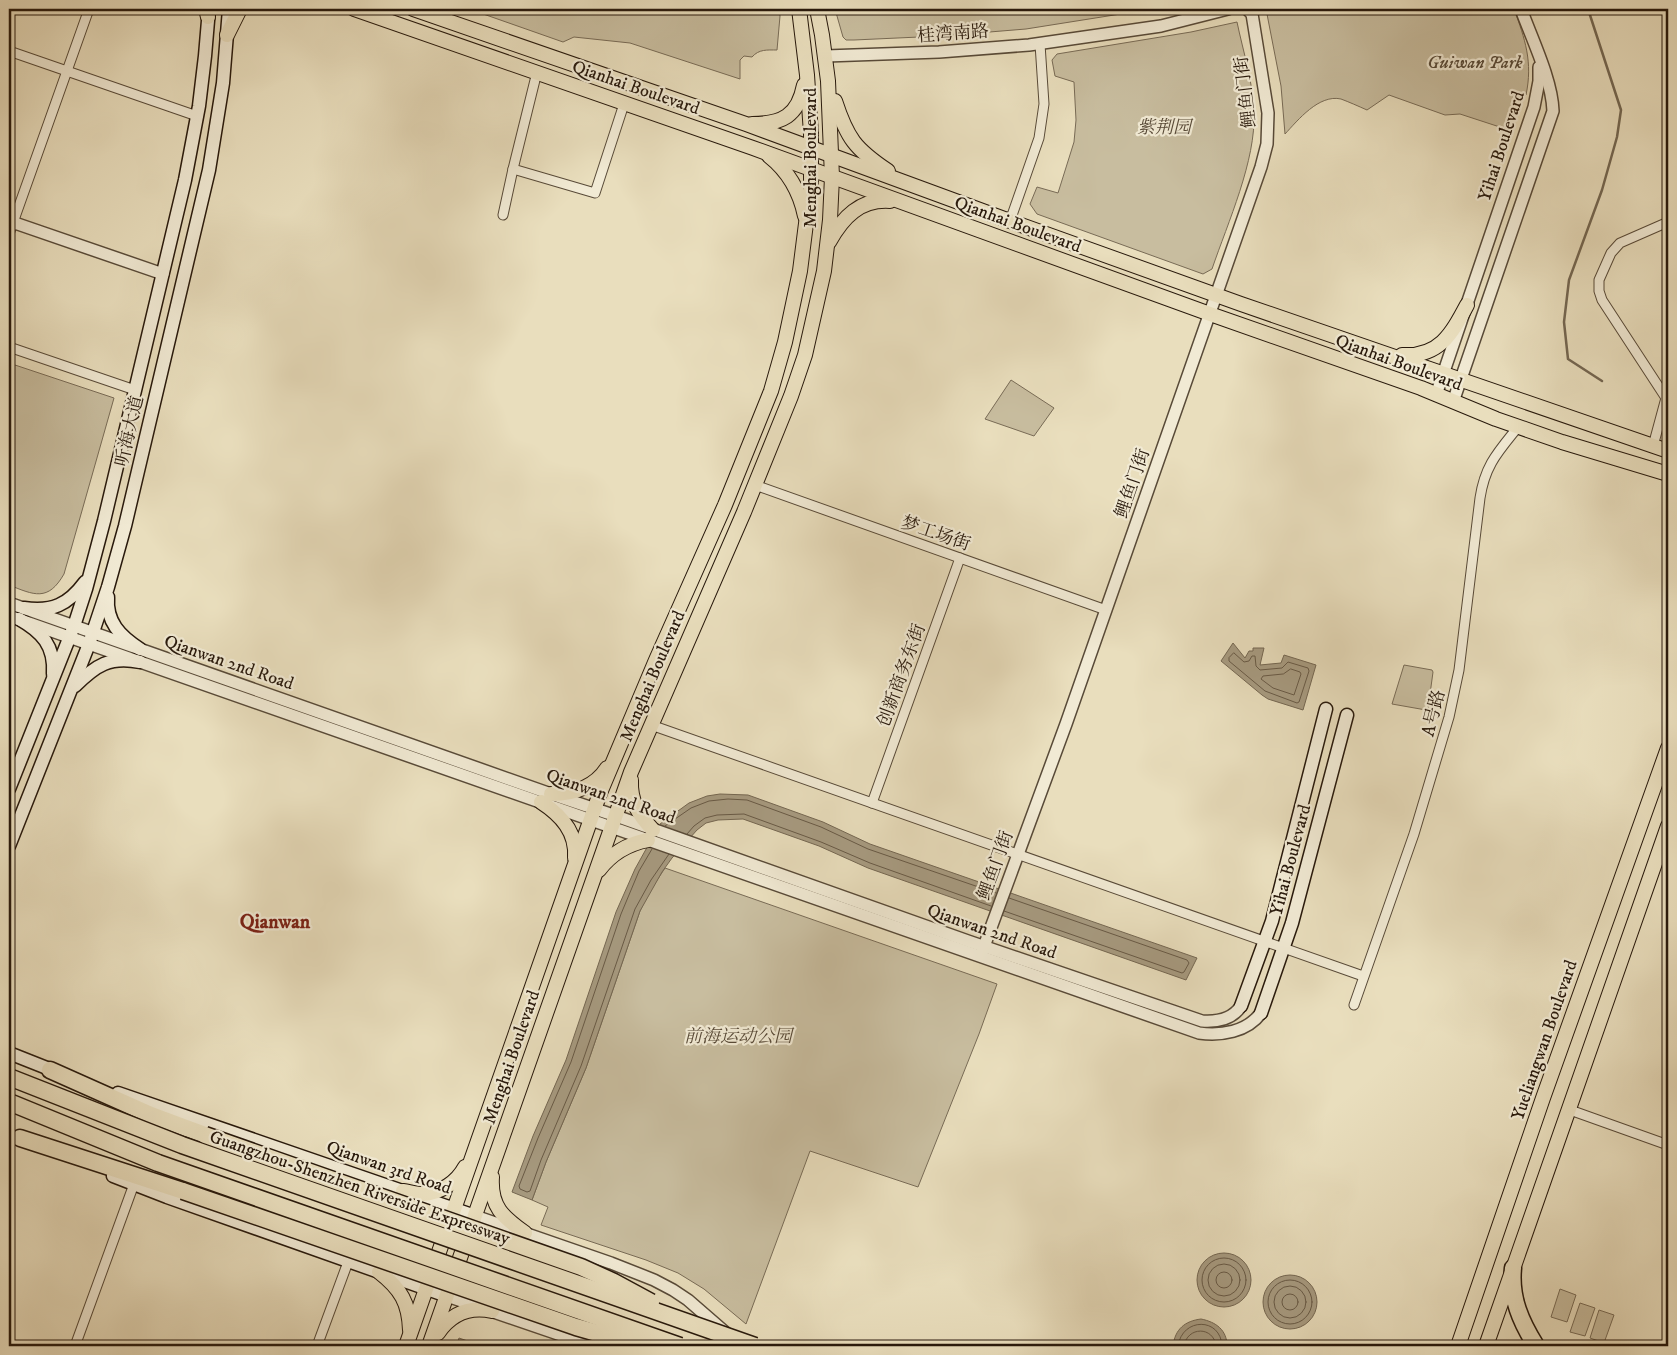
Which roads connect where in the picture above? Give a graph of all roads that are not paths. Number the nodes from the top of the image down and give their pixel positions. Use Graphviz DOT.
graph roads {
  1 [pos="88,9"];
  2 [pos="229,9"];
  3 [pos="240,9"];
  4 [pos="354,9"];
  5 [pos="413,9"];
  6 [pos="799,9"];
  7 [pos="817,9"];
  8 [pos="1228,9"];
  9 [pos="1521,9"];
  10 [pos="1249,11"];
  11 [pos="207,12"];
  12 [pos="227,35"];
  13 [pos="1040,44"];
  14 [pos="9,51"];
  15 [pos="1538,55"];
  16 [pos="826,56"];
  17 [pos="805,62"];
  18 [pos="66,71"];
  19 [pos="537,72"];
  20 [pos="828,81"];
  21 [pos="624,104"];
  22 [pos="197,116"];
  23 [pos="746,124"];
  24 [pos="753,148"];
  25 [pos="811,148"];
  26 [pos="832,156"];
  27 [pos="513,169"];
  28 [pos="811,169"];
  29 [pos="832,177"];
  30 [pos="906,182"];
  31 [pos="900,202"];
  32 [pos="503,215"];
  33 [pos="11,221"];
  34 [pos="1010,221"];
  35 [pos="1668,222"];
  36 [pos="807,224"];
  37 [pos="9,234"];
  38 [pos="828,244"];
  39 [pos="163,274"];
  40 [pos="1217,295"];
  41 [pos="1467,305"];
  42 [pos="1210,314"];
  43 [pos="9,348"];
  44 [pos="1385,354"];
  45 [pos="1444,374"];
  46 [pos="1461,380"];
  47 [pos="136,390"];
  48 [pos="1436,395"];
  49 [pos="1453,402"];
  50 [pos="1518,427"];
  51 [pos="1653,446"];
  52 [pos="1668,451"];
  53 [pos="1668,474"];
  54 [pos="755,486"];
  55 [pos="960,558"];
  56 [pos="88,578"];
  57 [pos="108,587"];
  58 [pos="9,603"];
  59 [pos="1106,610"];
  60 [pos="17,614"];
  61 [pos="72,631"];
  62 [pos="91,638"];
  63 [pos="140,655"];
  64 [pos="52,680"];
  65 [pos="71,690"];
  66 [pos="1326,709"];
  67 [pos="1347,715"];
  68 [pos="651,725"];
  69 [pos="1668,748"];
  70 [pos="615,755"];
  71 [pos="631,772"];
  72 [pos="9,789"];
  73 [pos="546,798"];
  74 [pos="872,803"];
  75 [pos="593,814"];
  76 [pos="614,821"];
  77 [pos="1668,826"];
  78 [pos="650,835"];
  79 [pos="9,846"];
  80 [pos="1018,854"];
  81 [pos="574,866"];
  82 [pos="591,884"];
  83 [pos="1265,942"];
  84 [pos="1284,948"];
  85 [pos="983,952"];
  86 [pos="1363,976"];
  87 [pos="1241,1006"];
  88 [pos="1354,1006"];
  89 [pos="1261,1013"];
  90 [pos="9,1053"];
  91 [pos="50,1070"];
  92 [pos="9,1077"];
  93 [pos="9,1102"];
  94 [pos="1570,1110"];
  95 [pos="14,1136"];
  96 [pos="480,1140"];
  97 [pos="1668,1145"];
  98 [pos="493,1165"];
  99 [pos="134,1184"];
  100 [pos="403,1191"];
  101 [pos="455,1209"];
  102 [pos="475,1216"];
  103 [pos="525,1233"];
  104 [pos="348,1262"];
  105 [pos="1513,1268"];
  106 [pos="379,1272"];
  107 [pos="426,1289"];
  108 [pos="447,1296"];
  109 [pos="492,1311"];
  110 [pos="1518,1312"];
  111 [pos="700,1327"];
  112 [pos="408,1341"];
  113 [pos="76,1346"];
  114 [pos="318,1346"];
  115 [pos="429,1346"];
  116 [pos="593,1346"];
  117 [pos="670,1346"];
  118 [pos="680,1346"];
  119 [pos="740,1346"];
  120 [pos="755,1346"];
  121 [pos="1458,1346"];
  122 [pos="1486,1346"];
  123 [pos="1528,1346"];
  124 [pos="1536,1346"];
  1 -- 18 [label="street"];
  2 -- 12 [label="main road, 听海大道"];
  3 -- 12 [label="main road"];
  4 -- 19 [label="main road, Qianhai Boulevard"];
  5 -- 23 [label="main road, Qianhai Boulevard"];
  6 -- 17 [label="main road, Menghai Boulevard"];
  7 -- 16 [label="main road, Menghai Boulevard"];
  8 -- 13 [label="street, 桂湾南路"];
  9 -- 15 [label="street"];
  10 -- 40 [label="street, 鲤鱼门街"];
  11 -- 22 [label="main road, 听海大道"];
  12 -- 57 [label="main road, 听海大道"];
  13 -- 16 [label="street, 桂湾南路"];
  13 -- 34 [label="street"];
  14 -- 18 [label="street"];
  15 -- 41 [label="street, Yihai Boulevard"];
  15 -- 46 [label="street, Yihai Boulevard"];
  16 -- 20 [label="main road, Menghai Boulevard"];
  17 -- 23 [label="main road"];
  17 -- 25 [label="main road, Menghai Boulevard"];
  18 -- 22 [label="street"];
  18 -- 33 [label="street"];
  19 -- 21 [label="main road, Qianhai Boulevard"];
  19 -- 27 [label="street"];
  20 -- 26 [label="main road, Menghai Boulevard"];
  20 -- 30 [label="main road"];
  21 -- 24 [label="main road, Qianhai Boulevard"];
  21 -- 27 [label="street"];
  22 -- 39 [label="main road, 听海大道"];
  23 -- 25 [label="main road, Qianhai Boulevard"];
  24 -- 28 [label="main road, Qianhai Boulevard"];
  24 -- 36 [label="main road"];
  25 -- 26 [label="main road, Qianhai Boulevard"];
  25 -- 28 [label="main road, Menghai Boulevard"];
  26 -- 29 [label="main road, Menghai Boulevard"];
  26 -- 30 [label="main road, Qianhai Boulevard"];
  27 -- 32 [label="street"];
  28 -- 29 [label="main road, Qianhai Boulevard"];
  28 -- 36 [label="main road, Menghai Boulevard"];
  29 -- 31 [label="main road, Qianhai Boulevard"];
  29 -- 38 [label="main road, Menghai Boulevard"];
  30 -- 34 [label="main road, Qianhai Boulevard"];
  31 -- 38 [label="main road"];
  31 -- 42 [label="main road, Qianhai Boulevard"];
  33 -- 37 [label="street"];
  33 -- 39 [label="street"];
  34 -- 40 [label="main road, Qianhai Boulevard"];
  35 -- 51 [label="street"];
  36 -- 70 [label="main road, Menghai Boulevard"];
  38 -- 54 [label="main road, Menghai Boulevard"];
  39 -- 47 [label="main road, 听海大道"];
  40 -- 42 [label="street, 鲤鱼门街"];
  40 -- 44 [label="main road, Qianhai Boulevard"];
  41 -- 44 [label="main road"];
  41 -- 45 [label="street, Yihai Boulevard"];
  42 -- 48 [label="main road, Qianhai Boulevard"];
  42 -- 59 [label="street, 鲤鱼门街"];
  43 -- 47 [label="street"];
  44 -- 45 [label="main road, Qianhai Boulevard"];
  45 -- 46 [label="main road, Qianhai Boulevard"];
  45 -- 48 [label="street, Yihai Boulevard"];
  46 -- 49 [label="street, Yihai Boulevard"];
  46 -- 51 [label="main road, Qianhai Boulevard"];
  47 -- 56 [label="main road, 听海大道"];
  48 -- 49 [label="main road, Qianhai Boulevard"];
  49 -- 50 [label="main road, Qianhai Boulevard"];
  50 -- 53 [label="main road, Qianhai Boulevard"];
  50 -- 86 [label="street, A号路"];
  51 -- 52 [label="main road, Qianhai Boulevard"];
  54 -- 55 [label="street, 梦工场街"];
  54 -- 68 [label="main road, Menghai Boulevard"];
  55 -- 59 [label="street, 梦工场街"];
  55 -- 74 [label="street, 创新商务东街"];
  56 -- 60 [label="main road"];
  56 -- 61 [label="main road, 听海大道"];
  57 -- 62 [label="main road, 听海大道"];
  57 -- 63 [label="main road"];
  58 -- 60 [label="street, Qianwan 2nd Road"];
  59 -- 80 [label="street, 鲤鱼门街"];
  60 -- 61 [label="street, Qianwan 2nd Road"];
  60 -- 64 [label="main road"];
  61 -- 62 [label="street, Qianwan 2nd Road"];
  61 -- 64 [label="main road, 听海大道"];
  62 -- 63 [label="street, Qianwan 2nd Road"];
  62 -- 65 [label="main road, 听海大道"];
  63 -- 65 [label="main road"];
  63 -- 73 [label="street, Qianwan 2nd Road"];
  64 -- 72 [label="main road, 听海大道"];
  65 -- 79 [label="main road, 听海大道"];
  66 -- 83 [label="main road, Yihai Boulevard"];
  67 -- 84 [label="main road, Yihai Boulevard"];
  68 -- 71 [label="main road, Menghai Boulevard"];
  68 -- 74 [label="street"];
  69 -- 121 [label="main road, Yueliangwan Boulevard"];
  70 -- 73 [label="main road"];
  70 -- 75 [label="main road, Menghai Boulevard"];
  71 -- 76 [label="main road, Menghai Boulevard"];
  71 -- 78 [label="main road"];
  73 -- 75 [label="street, Qianwan 2nd Road"];
  73 -- 81 [label="main road"];
  74 -- 80 [label="street"];
  75 -- 76 [label="street, Qianwan 2nd Road"];
  75 -- 81 [label="main road, Menghai Boulevard"];
  76 -- 78 [label="street, Qianwan 2nd Road"];
  76 -- 82 [label="main road, Menghai Boulevard"];
  77 -- 94 [label="main road"];
  78 -- 82 [label="main road"];
  78 -- 85 [label="street, Qianwan 2nd Road"];
  80 -- 83 [label="street"];
  80 -- 85 [label="street, 鲤鱼门街"];
  81 -- 96 [label="main road, Menghai Boulevard"];
  82 -- 98 [label="main road, Menghai Boulevard"];
  83 -- 84 [label="street"];
  83 -- 87 [label="main road, Yihai Boulevard"];
  84 -- 86 [label="street"];
  84 -- 89 [label="main road, Yihai Boulevard"];
  85 -- 87 [label="street, Qianwan 2nd Road"];
  85 -- 89 [label="street, Qianwan 2nd Road"];
  86 -- 88 [label="street, A号路"];
  90 -- 91 [label="main road, Qianwan 3rd Road"];
  91 -- 100 [label="main road, Qianwan 3rd Road"];
  91 -- 111 [label="highway, bridge"];
  92 -- 111 [label="highway, Guangzhou-Shenzhen Riverside Expressway, bridge"];
  93 -- 118 [label="highway, bridge"];
  94 -- 97 [label="street"];
  94 -- 105 [label="main road"];
  95 -- 99 [label="main road"];
  95 -- 117 [label="highway, bridge"];
  96 -- 100 [label="main road"];
  96 -- 101 [label="main road, Menghai Boulevard"];
  98 -- 102 [label="main road, Menghai Boulevard"];
  98 -- 103 [label="main road"];
  99 -- 104 [label="main road"];
  99 -- 113 [label="street"];
  100 -- 101 [label="main road, Qianwan 3rd Road"];
  101 -- 102 [label="main road, Qianwan 3rd Road"];
  101 -- 107 [label="main road, Menghai Boulevard"];
  102 -- 103 [label="street, Qianwan 3rd Road"];
  102 -- 108 [label="main road, Menghai Boulevard"];
  103 -- 119 [label="street, Qianwan 3rd Road"];
  104 -- 106 [label="main road"];
  104 -- 114 [label="street"];
  105 -- 110 [label="highway"];
  105 -- 122 [label="main road"];
  106 -- 107 [label="main road"];
  106 -- 112 [label="main road"];
  107 -- 108 [label="main road"];
  107 -- 112 [label="main road, Menghai Boulevard"];
  108 -- 109 [label="street"];
  108 -- 115 [label="main road, Menghai Boulevard"];
  109 -- 115 [label="main road"];
  109 -- 116 [label="street"];
  110 -- 123 [label="highway"];
  110 -- 124 [label="highway"];
  111 -- 120 [label="highway, bridge"];
}
